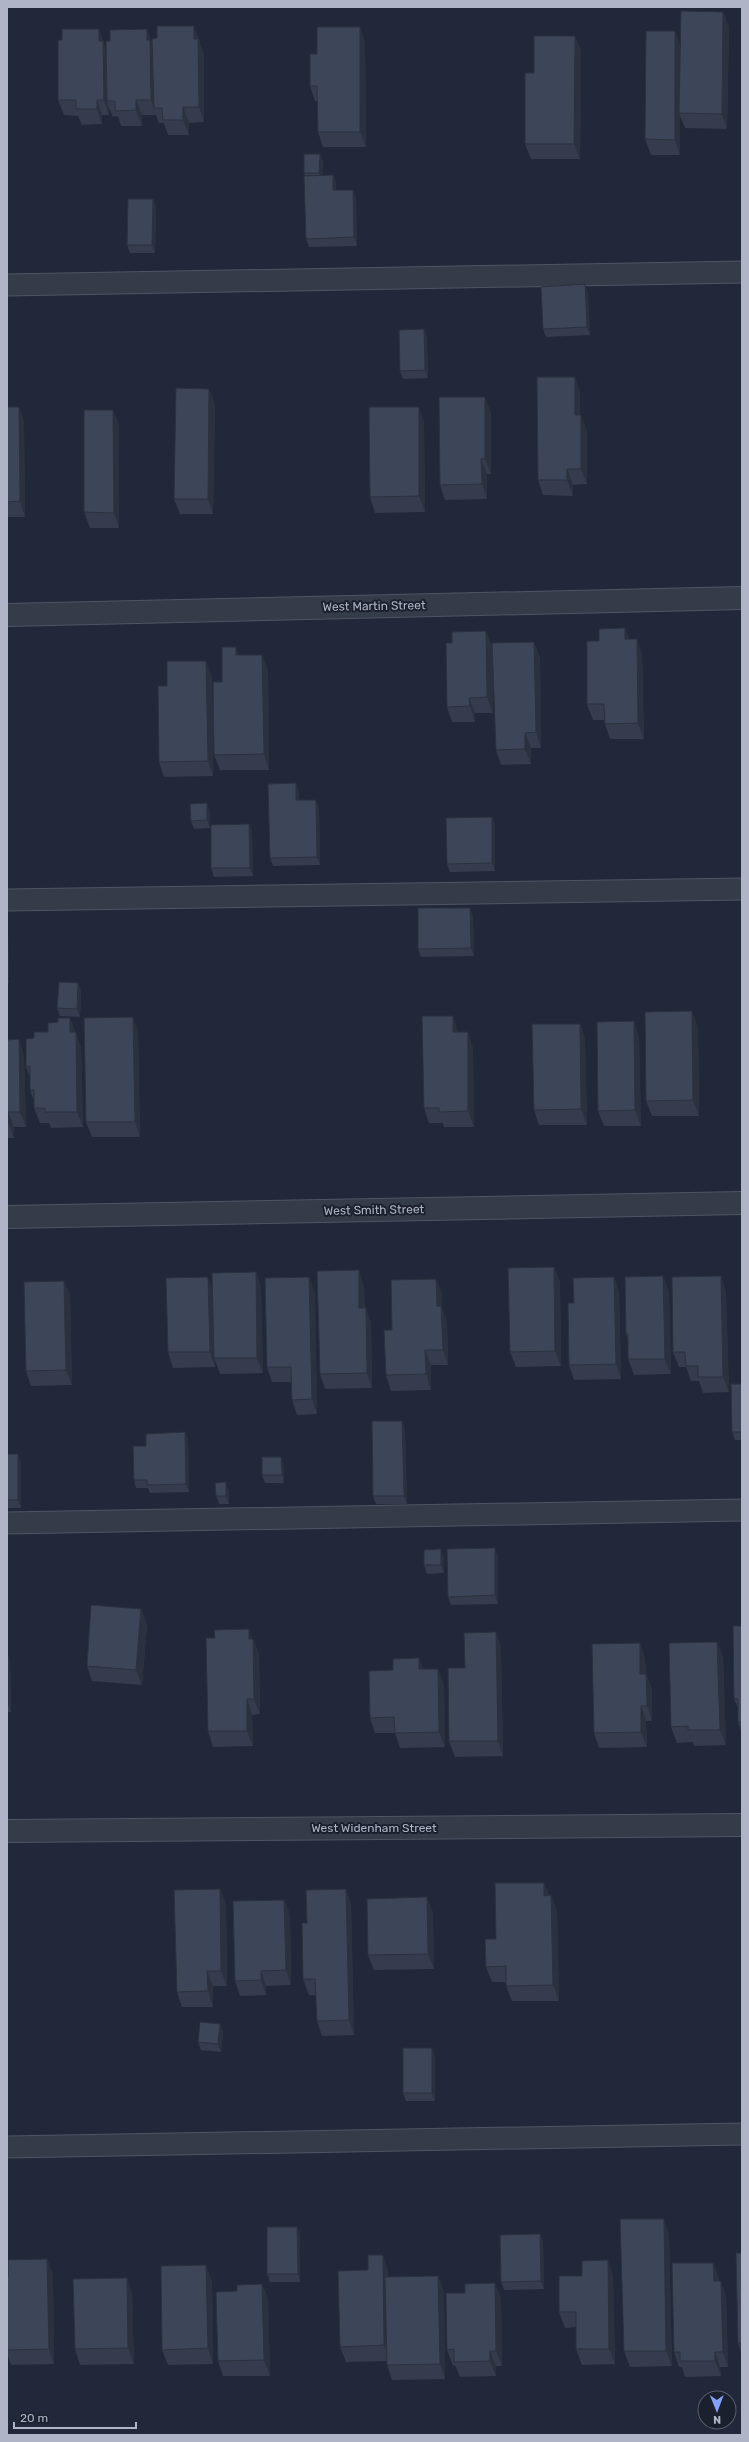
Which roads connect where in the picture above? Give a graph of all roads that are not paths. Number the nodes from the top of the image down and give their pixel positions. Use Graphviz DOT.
graph roads {
  1 [pos="742,272"];
  2 [pos="7,285"];
  3 [pos="742,598"];
  4 [pos="7,615"];
  5 [pos="742,889"];
  6 [pos="7,900"];
  7 [pos="742,1203"];
  8 [pos="7,1217"];
  9 [pos="742,1510"];
  10 [pos="7,1523"];
  11 [pos="742,1825"];
  12 [pos="7,1830"];
  13 [pos="742,2134"];
  14 [pos="7,2147"];
  1 -- 2 [label="lane"];
  3 -- 4 [label="street, West Martin Street"];
  5 -- 6 [label="lane"];
  7 -- 8 [label="street, West Smith Street"];
  9 -- 10 [label="lane"];
  11 -- 12 [label="street, West Widenham Street"];
  13 -- 14 [label="lane"];
}
